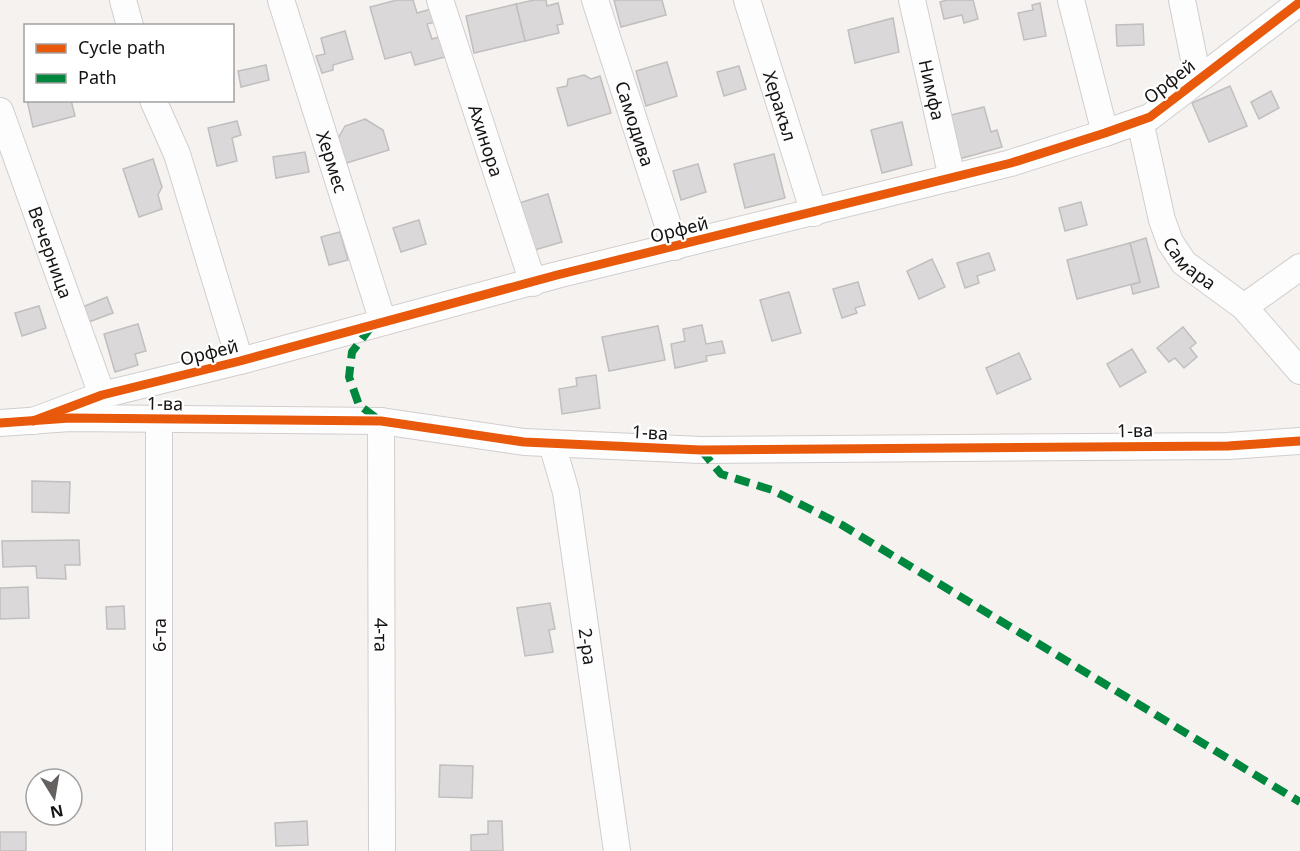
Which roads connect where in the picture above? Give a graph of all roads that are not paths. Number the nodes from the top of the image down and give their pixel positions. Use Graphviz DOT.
graph roads {
  1 [pos="123,0"];
  2 [pos="281,0"];
  3 [pos="440,0"];
  4 [pos="595,0"];
  5 [pos="747,0"];
  6 [pos="912,0"];
  7 [pos="1071,0"];
  8 [pos="1182,0"];
  9 [pos="1300,2"];
  10 [pos="129,24"];
  11 [pos="1198,79"];
  12 [pos="154,102"];
  13 [pos="0,111"];
  14 [pos="1140,121"];
  15 [pos="1105,133"];
  16 [pos="952,178"];
  17 [pos="814,213"];
  18 [pos="675,247"];
  19 [pos="1300,267"];
  20 [pos="533,283"];
  21 [pos="1244,307"];
  22 [pos="383,322"];
  23 [pos="240,361"];
  24 [pos="1300,371"];
  25 [pos="102,395"];
  26 [pos="159,420"];
  27 [pos="33,421"];
  28 [pos="381,421"];
  29 [pos="0,423"];
  30 [pos="1300,441"];
  31 [pos="552,444"];
  32 [pos="159,851"];
  33 [pos="382,851"];
  34 [pos="617,851"];
  1 -- 10 [label="street"];
  2 -- 22 [label="street, Хермес"];
  3 -- 20 [label="street, Ахинора"];
  4 -- 18 [label="street, Самодива"];
  5 -- 17 [label="street, Херакъл"];
  6 -- 16 [label="street, Нимфа"];
  7 -- 15 [label="street"];
  8 -- 11 [label="street"];
  9 -- 11 [label="street, Орфей"];
  11 -- 14 [label="street, Орфей"];
  12 -- 23 [label="street"];
  13 -- 25 [label="street, Вечерница"];
  14 -- 15 [label="street, Орфей"];
  14 -- 21 [label="street, Самара"];
  15 -- 16 [label="street, Орфей"];
  16 -- 17 [label="street, Орфей"];
  17 -- 18 [label="street, Орфей"];
  18 -- 20 [label="street, Орфей"];
  19 -- 21 [label="street"];
  20 -- 22 [label="street, Орфей"];
  21 -- 24 [label="street, Самара"];
  22 -- 23 [label="street, Орфей"];
  23 -- 25 [label="street, Орфей"];
  25 -- 27 [label="street, Орфей"];
  26 -- 27 [label="street, 1-ва"];
  26 -- 28 [label="street, 1-ва"];
  26 -- 32 [label="street, 6-та"];
  27 -- 29 [label="street, 1-ва"];
  28 -- 31 [label="street, 1-ва"];
  28 -- 33 [label="street, 4-та"];
  30 -- 31 [label="street, 1-ва"];
  31 -- 34 [label="street, 2-ра"];
}
